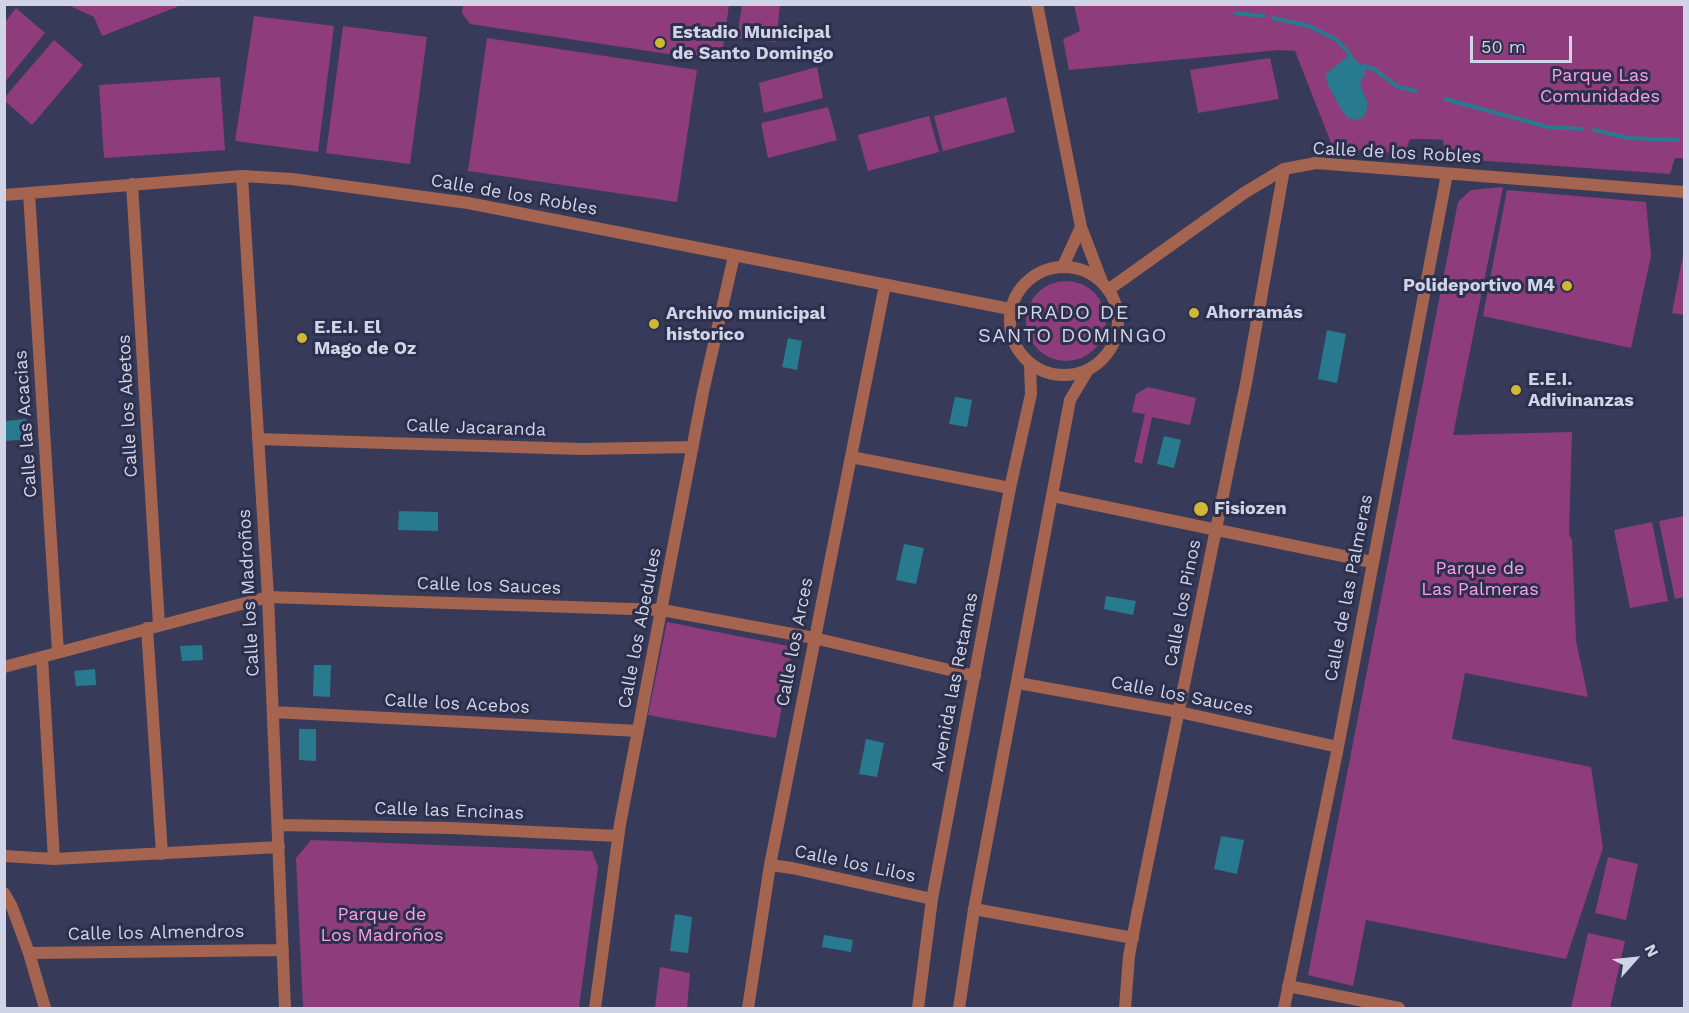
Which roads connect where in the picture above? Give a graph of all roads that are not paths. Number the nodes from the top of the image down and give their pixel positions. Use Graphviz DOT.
graph roads {
  1 [pos="1037,4"];
  2 [pos="1284,169"];
  3 [pos="1447,174"];
  4 [pos="242,176"];
  5 [pos="132,184"];
  6 [pos="1684,192"];
  7 [pos="29,193"];
  8 [pos="4,195"];
  9 [pos="1082,227"];
  10 [pos="734,256"];
  11 [pos="1063,266"];
  12 [pos="885,285"];
  13 [pos="1105,286"];
  14 [pos="1010,309"];
  15 [pos="1030,364"];
  16 [pos="1088,370"];
  17 [pos="258,439"];
  18 [pos="693,447"];
  19 [pos="851,457"];
  20 [pos="1010,488"];
  21 [pos="1053,496"];
  22 [pos="1215,529"];
  23 [pos="1372,562"];
  24 [pos="268,597"];
  25 [pos="662,610"];
  26 [pos="153,627"];
  27 [pos="814,638"];
  28 [pos="58,652"];
  29 [pos="42,657"];
  30 [pos="4,667"];
  31 [pos="975,676"];
  32 [pos="1018,683"];
  33 [pos="273,712"];
  34 [pos="1179,712"];
  35 [pos="638,731"];
  36 [pos="1338,747"];
  37 [pos="278,825"];
  38 [pos="618,836"];
  39 [pos="279,847"];
  40 [pos="162,854"];
  41 [pos="4,856"];
  42 [pos="54,860"];
  43 [pos="770,865"];
  44 [pos="4,893"];
  45 [pos="932,899"];
  46 [pos="974,909"];
  47 [pos="1133,938"];
  48 [pos="283,950"];
  49 [pos="29,953"];
  50 [pos="1288,986"];
  51 [pos="45,1008"];
  52 [pos="285,1008"];
  53 [pos="595,1008"];
  54 [pos="748,1008"];
  55 [pos="918,1008"];
  56 [pos="959,1008"];
  57 [pos="1125,1008"];
  58 [pos="1284,1008"];
  59 [pos="1399,1008"];
  1 -- 9 [label="street"];
  2 -- 3 [label="street, Calle de los Robles"];
  2 -- 13 [label="street, Calle de los Robles"];
  2 -- 22 [label="street, Calle los Pinos"];
  3 -- 6 [label="street, Calle de los Robles"];
  3 -- 23 [label="street, Calle de las Palmeras"];
  4 -- 5 [label="street, Calle de los Robles"];
  4 -- 10 [label="street, Calle de los Robles"];
  4 -- 17 [label="street, Calle los Madroños"];
  5 -- 7 [label="street, Calle de los Robles"];
  5 -- 26 [label="street, Calle los Abetos"];
  7 -- 8 [label="street, Calle de los Robles"];
  7 -- 28 [label="street, Calle las Acacias"];
  9 -- 11 [label="street"];
  9 -- 13 [label="street"];
  10 -- 12 [label="street, Calle de los Robles"];
  10 -- 18 [label="street, Calle los Abedules"];
  11 -- 13 [label="street"];
  11 -- 14 [label="street"];
  12 -- 14 [label="street, Calle de los Robles"];
  12 -- 19 [label="street, Calle los Arces"];
  13 -- 16 [label="street"];
  14 -- 15 [label="street"];
  15 -- 16 [label="street"];
  15 -- 20 [label="street, Avenida las Retamas"];
  16 -- 21 [label="street"];
  17 -- 18 [label="street, Calle Jacaranda"];
  17 -- 24 [label="street, Calle los Madroños"];
  18 -- 25 [label="street, Calle los Abedules"];
  19 -- 20 [label="street"];
  19 -- 27 [label="street, Calle los Arces"];
  20 -- 31 [label="street, Avenida las Retamas"];
  21 -- 22 [label="street"];
  21 -- 32 [label="street"];
  22 -- 23 [label="street"];
  22 -- 34 [label="street, Calle los Pinos"];
  23 -- 36 [label="street, Calle de las Palmeras"];
  24 -- 25 [label="street, Calle los Sauces"];
  24 -- 26 [label="street, Calle los Sauces"];
  24 -- 33 [label="street, Calle los Madroños"];
  25 -- 27 [label="street, Calle los Sauces"];
  25 -- 35 [label="street, Calle los Abedules"];
  26 -- 28 [label="street, Calle los Sauces"];
  26 -- 40 [label="street, Calle los Abetos"];
  27 -- 31 [label="street, Calle los Sauces"];
  27 -- 43 [label="street, Calle los Arces"];
  28 -- 29 [label="street, Calle los Sauces"];
  29 -- 30 [label="street, Calle los Sauces"];
  29 -- 42 [label="street"];
  31 -- 45 [label="street, Avenida las Retamas"];
  32 -- 34 [label="street, Calle los Sauces"];
  32 -- 46 [label="street"];
  33 -- 35 [label="street, Calle los Acebos"];
  33 -- 37 [label="street, Calle los Madroños"];
  34 -- 36 [label="street, Calle los Sauces"];
  34 -- 47 [label="street, Calle los Pinos"];
  35 -- 38 [label="street, Calle los Abedules"];
  36 -- 50 [label="street, Calle de las Palmeras"];
  37 -- 38 [label="street, Calle las Encinas"];
  37 -- 39 [label="street, Calle los Madroños"];
  38 -- 53 [label="street, Calle los Abedules"];
  39 -- 40 [label="street"];
  39 -- 48 [label="street, Calle los Madroños"];
  40 -- 42 [label="street"];
  41 -- 42 [label="street"];
  43 -- 45 [label="street, Calle los Lilos"];
  43 -- 54 [label="street, Calle los Arces"];
  44 -- 49 [label="street"];
  45 -- 55 [label="street, Avenida las Retamas"];
  46 -- 47 [label="street"];
  46 -- 56 [label="street"];
  47 -- 57 [label="street, Calle los Pinos"];
  48 -- 49 [label="street, Calle los Almendros"];
  48 -- 52 [label="street, Calle los Madroños"];
  49 -- 51 [label="street"];
  50 -- 58 [label="street, Calle de las Palmeras"];
  50 -- 59 [label="street"];
}
